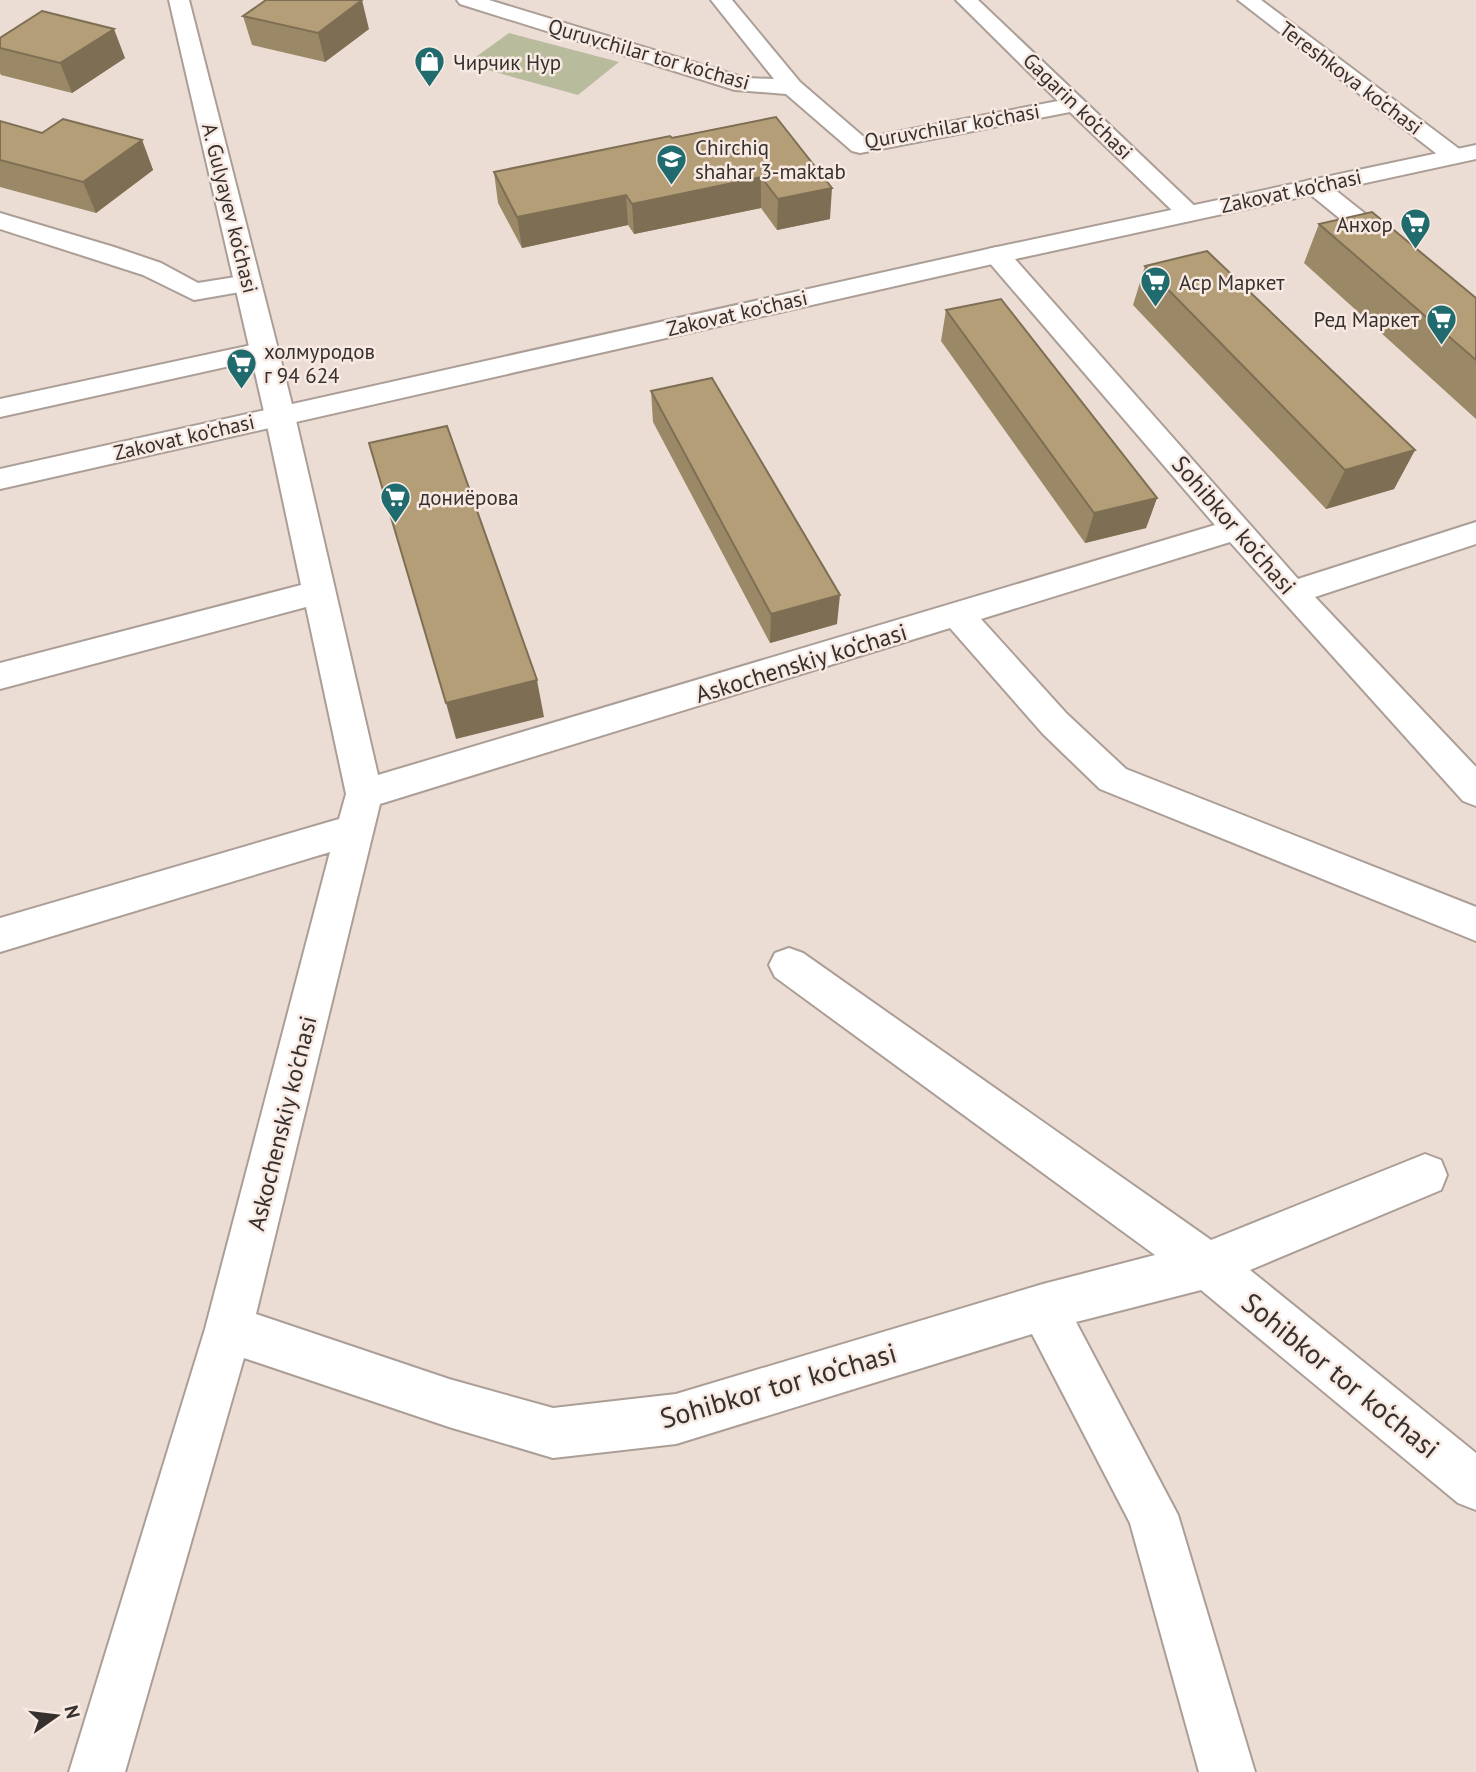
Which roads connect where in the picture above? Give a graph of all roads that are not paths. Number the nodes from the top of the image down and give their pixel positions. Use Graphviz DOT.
graph roads {
  1 [pos="179,0"];
  2 [pos="467,0"];
  3 [pos="722,0"];
  4 [pos="966,0"];
  5 [pos="1248,0"];
  6 [pos="792,87"];
  7 [pos="1077,104"];
  8 [pos="1465,154"];
  9 [pos="1315,186"];
  10 [pos="1189,213"];
  11 [pos="0,221"];
  12 [pos="997,255"];
  13 [pos="248,283"];
  14 [pos="1476,315"];
  15 [pos="265,350"];
  16 [pos="6,403"];
  17 [pos="280,416"];
  18 [pos="0,479"];
  19 [pos="1237,529"];
  20 [pos="1476,533"];
  21 [pos="318,592"];
  22 [pos="1292,593"];
  23 [pos="958,615"];
  24 [pos="0,676"];
  25 [pos="1476,791"];
  26 [pos="360,812"];
  27 [pos="1476,925"];
  28 [pos="0,935"];
  29 [pos="789,965"];
  30 [pos="1425,1175"];
  31 [pos="1207,1265"];
  32 [pos="1044,1307"];
  33 [pos="229,1329"];
  34 [pos="1476,1485"];
  35 [pos="97,1772"];
  36 [pos="1227,1772"];
  1 -- 13 [label="street, A. Gulyayev ko‘chasi"];
  2 -- 6 [label="street, Quruvchilar tor ko‘chasi"];
  3 -- 6 [label="street, Quruvchilar ko‘chasi"];
  4 -- 7 [label="street, Gagarin ko‘chasi"];
  5 -- 8 [label="street, Tereshkova ko‘chasi"];
  6 -- 7 [label="street, Quruvchilar ko‘chasi"];
  7 -- 10 [label="street, Gagarin ko‘chasi"];
  8 -- 9 [label="street, Zakovat ko'chasi"];
  9 -- 10 [label="street, Zakovat ko'chasi"];
  9 -- 14 [label="street"];
  10 -- 12 [label="street, Zakovat ko'chasi"];
  11 -- 13 [label="street"];
  12 -- 17 [label="street, Zakovat ko'chasi"];
  12 -- 19 [label="street, Sohibkor ko‘chasi"];
  13 -- 15 [label="street, A. Gulyayev ko‘chasi"];
  15 -- 16 [label="street"];
  15 -- 17 [label="street, A. Gulyayev ko‘chasi"];
  17 -- 18 [label="street, Zakovat ko'chasi"];
  17 -- 21 [label="street, A. Gulyayev ko‘chasi"];
  19 -- 22 [label="street, Sohibkor ko‘chasi"];
  19 -- 23 [label="street, Askochenskiy ko‘chasi"];
  20 -- 22 [label="street"];
  21 -- 24 [label="street"];
  21 -- 26 [label="street, A. Gulyayev ko‘chasi"];
  22 -- 25 [label="street, Sohibkor ko‘chasi"];
  23 -- 26 [label="street, Askochenskiy ko‘chasi"];
  23 -- 27 [label="street"];
  26 -- 28 [label="street"];
  26 -- 33 [label="street, Askochenskiy ko'chasi"];
  29 -- 31 [label="street, Sohibkor tor ko‘chasi"];
  30 -- 31 [label="street, Sohibkor tor ko‘chasi"];
  31 -- 32 [label="street, Sohibkor tor ko‘chasi"];
  31 -- 34 [label="street, Sohibkor tor ko‘chasi"];
  32 -- 33 [label="street, Sohibkor tor ko‘chasi"];
  32 -- 36 [label="street"];
  33 -- 35 [label="street, Askochenskiy ko'chasi"];
}
